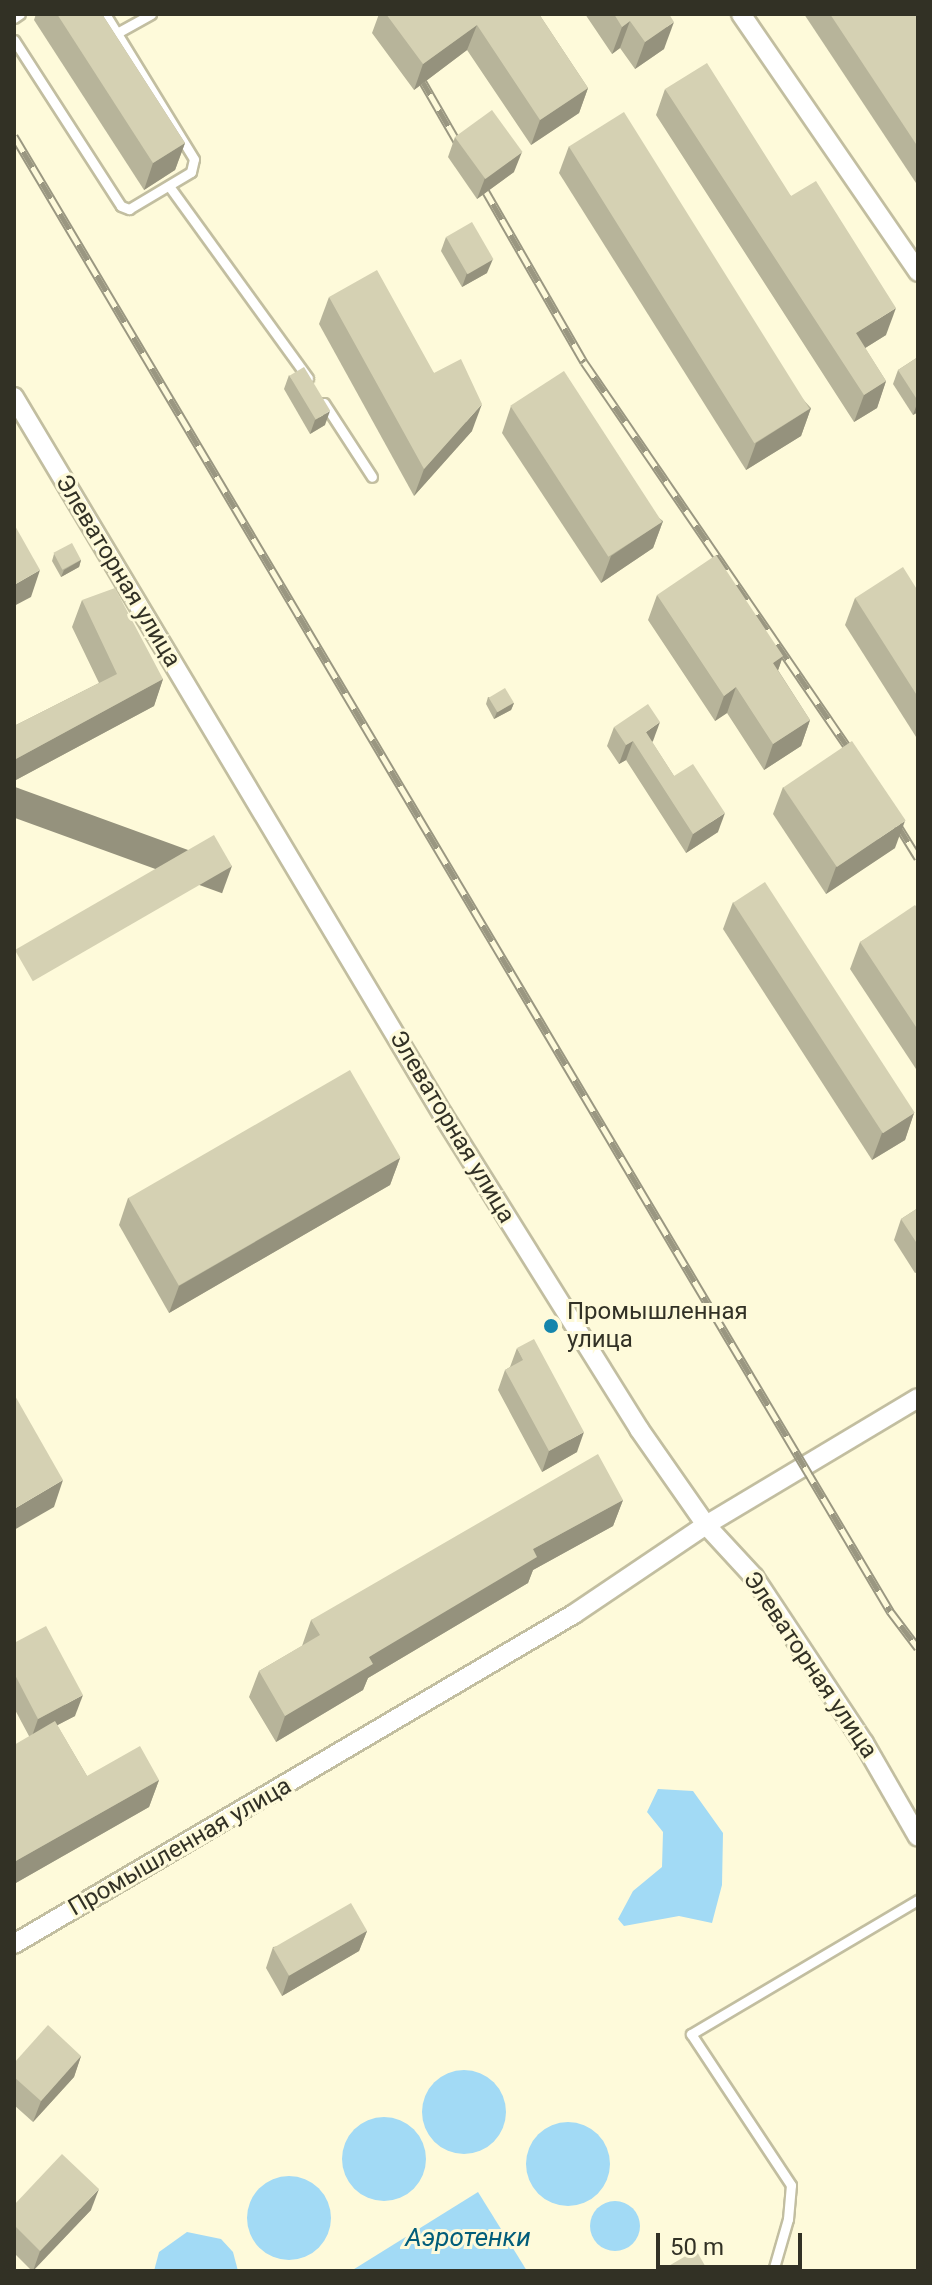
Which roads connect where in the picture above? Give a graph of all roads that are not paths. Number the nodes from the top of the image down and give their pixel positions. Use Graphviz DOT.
graph roads {
  1 [pos="20,14"];
  2 [pos="105,14"];
  3 [pos="151,14"];
  4 [pos="741,14"];
  5 [pos="14,18"];
  6 [pos="117,33"];
  7 [pos="14,40"];
  8 [pos="169,186"];
  9 [pos="918,272"];
  10 [pos="311,383"];
  11 [pos="320,396"];
  12 [pos="14,397"];
  13 [pos="372,477"];
  14 [pos="918,1398"];
  15 [pos="706,1525"];
  16 [pos="918,1837"];
  17 [pos="918,1900"];
  18 [pos="14,1944"];
  19 [pos="773,2271"];
  1 -- 5 [label="lane"];
  2 -- 6 [label="lane"];
  3 -- 6 [label="lane"];
  4 -- 9 [label="street"];
  6 -- 8 [label="lane"];
  7 -- 8 [label="lane"];
  8 -- 10 [label="lane"];
  11 -- 13 [label="lane"];
  12 -- 15 [label="street, Элеваторная улица"];
  14 -- 15 [label="street, Промышленная улица"];
  15 -- 16 [label="street, Элеваторная улица"];
  15 -- 18 [label="street, Промышленная улица"];
  17 -- 19 [label="lane"];
}
